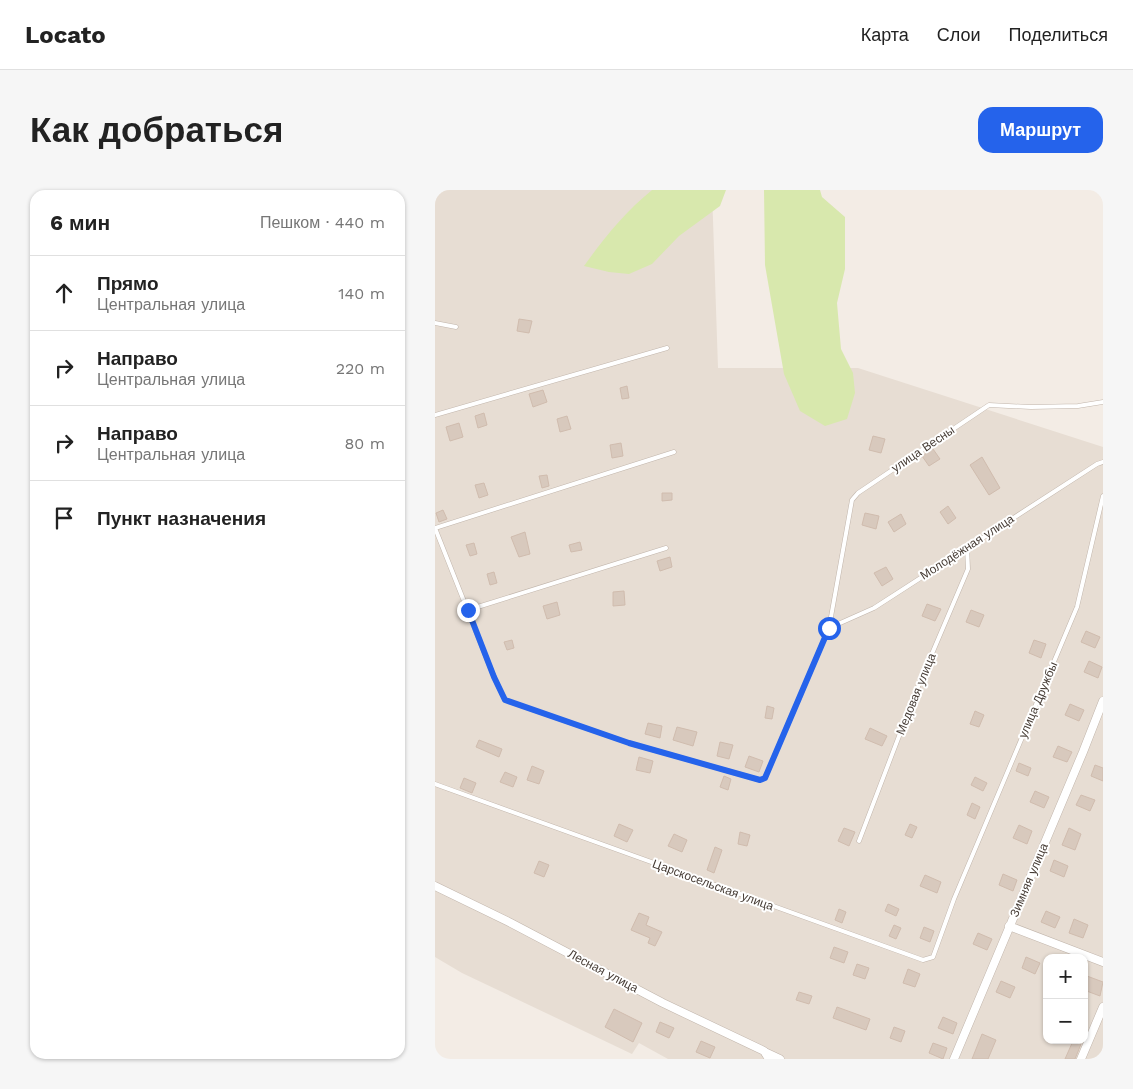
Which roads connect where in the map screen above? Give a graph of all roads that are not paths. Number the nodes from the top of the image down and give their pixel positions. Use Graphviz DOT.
graph roads {
  1 [pos="435,323"];
  2 [pos="456,327"];
  3 [pos="667,348"];
  4 [pos="1103,402"];
  5 [pos="435,415"];
  6 [pos="675,452"];
  7 [pos="1103,462"];
  8 [pos="1103,496"];
  9 [pos="435,528"];
  10 [pos="967,547"];
  11 [pos="665,548"];
  12 [pos="468,610"];
  13 [pos="829,628"];
  14 [pos="1103,701"];
  15 [pos="435,784"];
  16 [pos="859,841"];
  17 [pos="435,886"];
  18 [pos="954,899"];
  19 [pos="1009,926"];
  20 [pos="1103,962"];
  21 [pos="1103,1007"];
  22 [pos="764,1051"];
  23 [pos="769,1059"];
  24 [pos="781,1059"];
  25 [pos="954,1059"];
  26 [pos="1081,1059"];
  1 -- 2 [label="lane"];
  3 -- 5 [label="lane"];
  4 -- 13 [label="lane, улица Весны"];
  6 -- 9 [label="lane"];
  7 -- 10 [label="lane, Молодёжная улица"];
  8 -- 18 [label="lane, улица Дружбы"];
  9 -- 12 [label="lane"];
  10 -- 13 [label="lane, Молодёжная улица"];
  10 -- 16 [label="lane, Медовая улица"];
  11 -- 12 [label="lane"];
  12 -- 13 [label="lane"];
  14 -- 19 [label="street, Зимняя улица"];
  15 -- 18 [label="lane, Царскосельская улица"];
  17 -- 22 [label="street, Лесная улица"];
  19 -- 20 [label="street"];
  19 -- 25 [label="street, Зимняя улица"];
  21 -- 26 [label="street"];
  22 -- 23 [label="street"];
  22 -- 24 [label="street, Лесная улица"];
}
